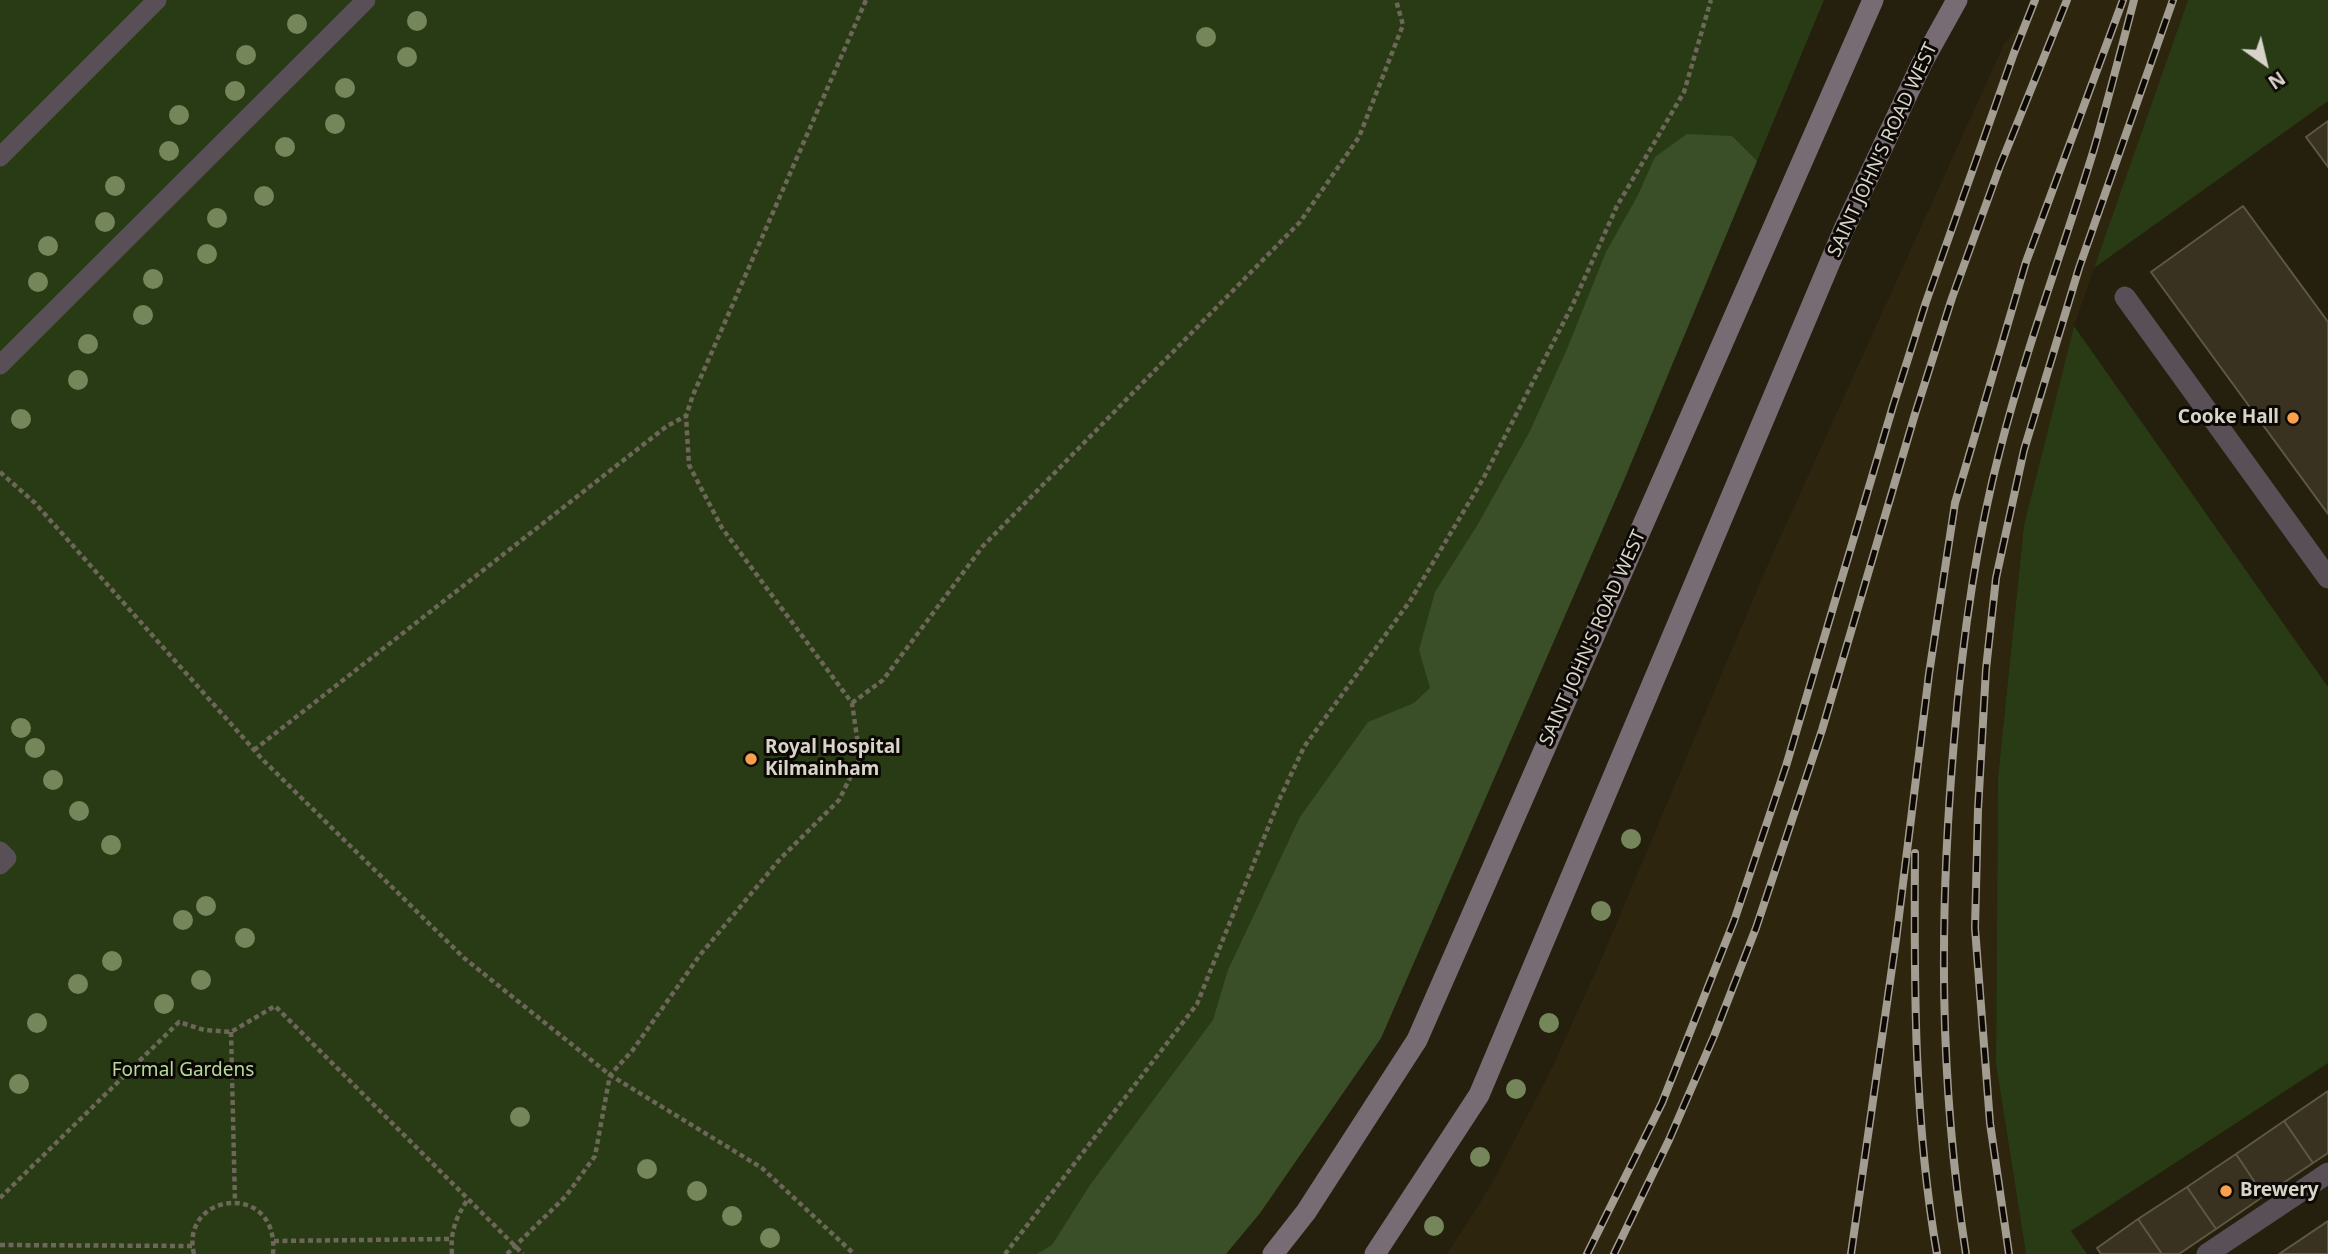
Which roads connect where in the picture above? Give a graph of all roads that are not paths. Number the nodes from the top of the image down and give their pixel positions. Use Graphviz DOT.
graph roads {
  1 [pos="158,0"];
  2 [pos="366,0"];
  3 [pos="1873,0"];
  4 [pos="1957,0"];
  5 [pos="0,157"];
  6 [pos="2125,297"];
  7 [pos="2,360"];
  8 [pos="2328,578"];
  9 [pos="0,851"];
  10 [pos="0,865"];
  11 [pos="2328,1173"];
  12 [pos="1273,1254"];
  13 [pos="1376,1254"];
  14 [pos="2207,1254"];
  1 -- 5 [label="lane"];
  2 -- 7 [label="lane"];
  3 -- 12 [label="main road, SAINT JOHN'S ROAD WEST"];
  4 -- 13 [label="main road, SAINT JOHN'S ROAD WEST"];
  6 -- 8 [label="street"];
  9 -- 10 [label="lane"];
  11 -- 14 [label="street"];
}
